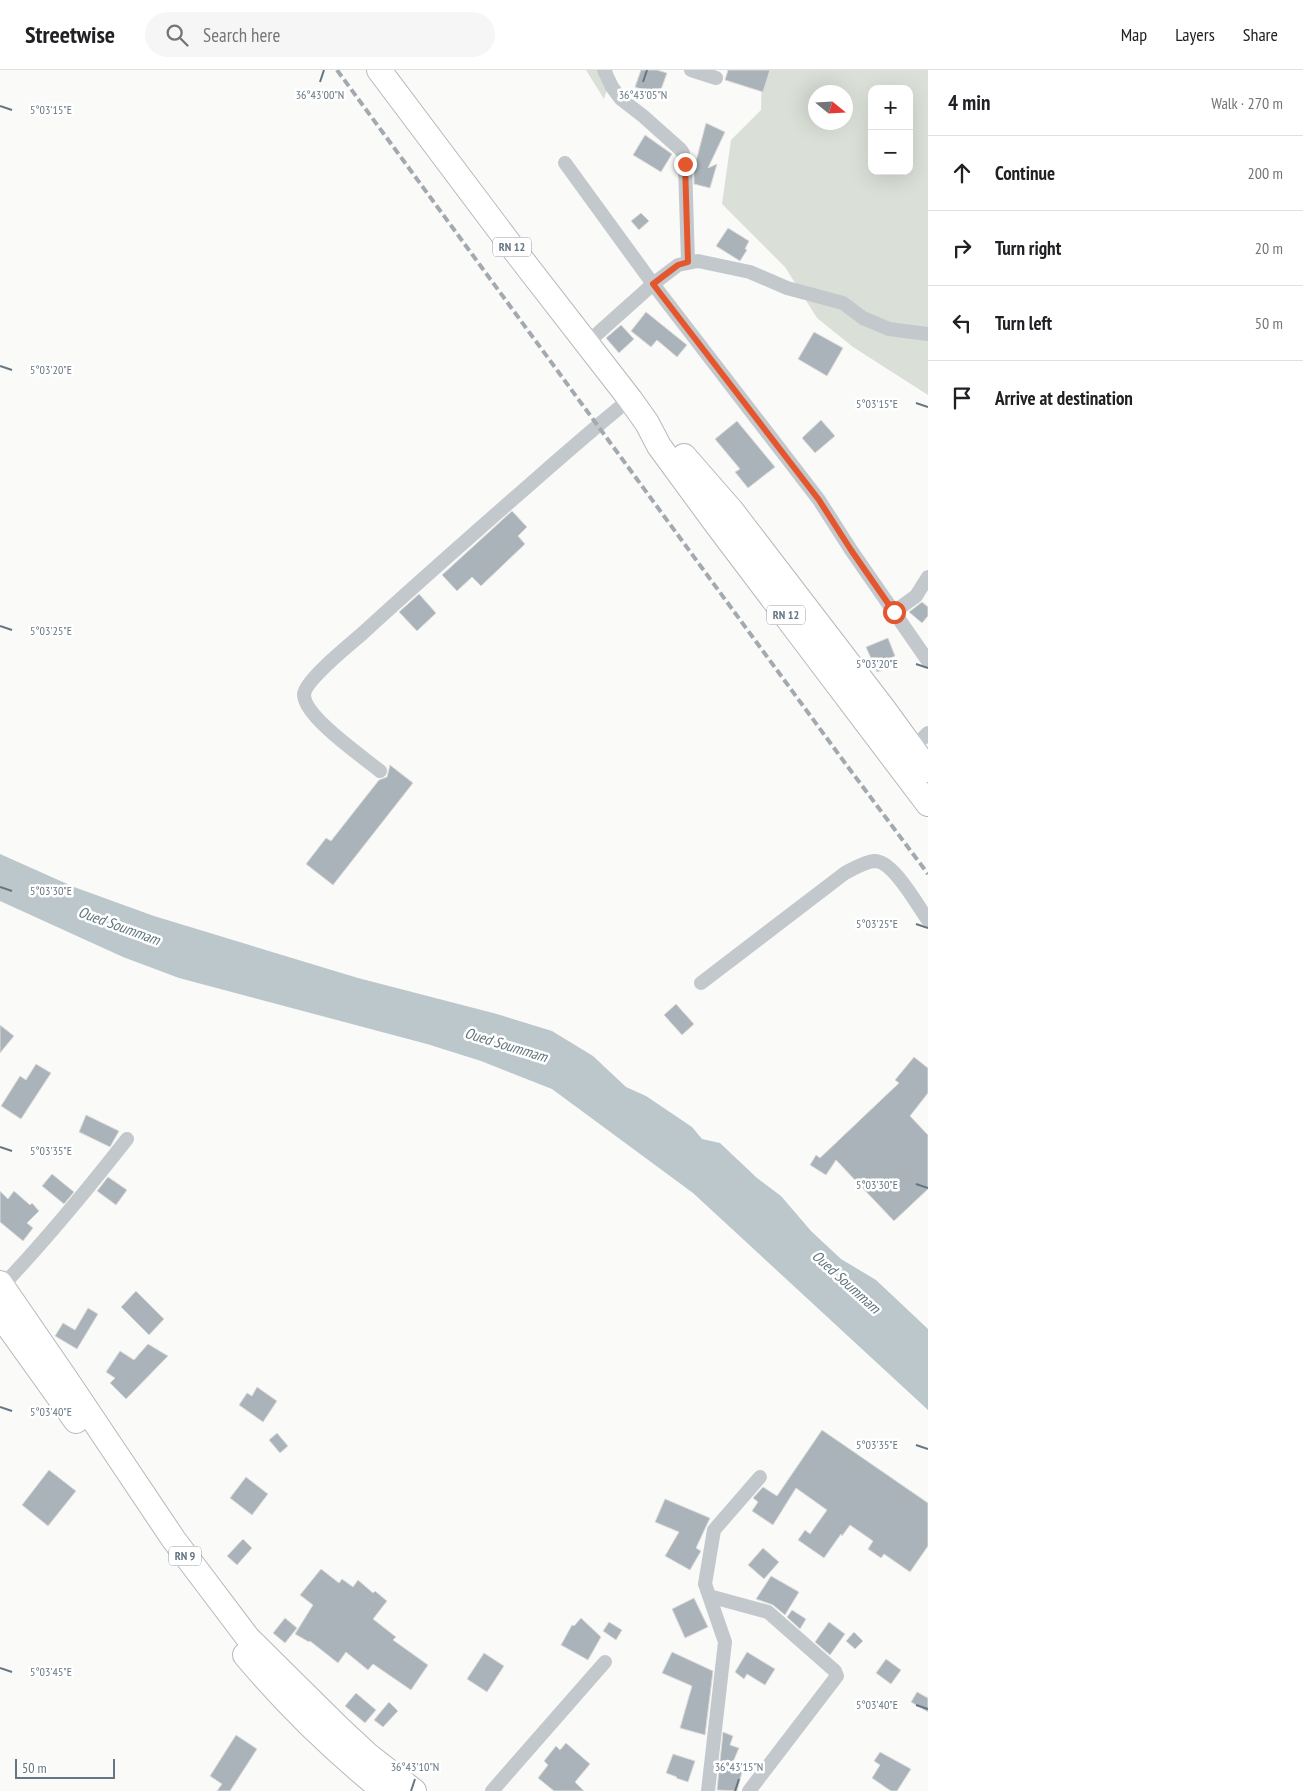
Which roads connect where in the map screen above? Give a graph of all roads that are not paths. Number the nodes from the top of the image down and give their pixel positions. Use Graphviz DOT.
graph roads {
  1 [pos="379,70"];
  2 [pos="604,70"];
  3 [pos="691,70"];
  4 [pos="716,78"];
  5 [pos="566,163"];
  6 [pos="688,262"];
  7 [pos="653,284"];
  8 [pos="928,334"];
  9 [pos="587,343"];
  10 [pos="630,399"];
  11 [pos="647,423"];
  12 [pos="928,577"];
  13 [pos="894,612"];
  14 [pos="928,661"];
  15 [pos="920,741"];
  16 [pos="928,770"];
  17 [pos="380,771"];
  18 [pos="928,804"];
  19 [pos="928,920"];
  20 [pos="701,983"];
  21 [pos="127,1139"];
  22 [pos="1,1284"];
  23 [pos="0,1315"];
  24 [pos="760,1477"];
  25 [pos="709,1596"];
  26 [pos="604,1662"];
  27 [pos="384,1791"];
  28 [pos="414,1791"];
  29 [pos="492,1791"];
  30 [pos="708,1791"];
  31 [pos="749,1791"];
  1 -- 9 [label="highway, RN 12"];
  2 -- 6 [label="street"];
  3 -- 4 [label="street"];
  5 -- 7 [label="street"];
  6 -- 7 [label="street"];
  6 -- 8 [label="street"];
  7 -- 9 [label="street"];
  7 -- 13 [label="street"];
  9 -- 10 [label="highway, RN 12"];
  10 -- 11 [label="highway, RN 12"];
  10 -- 17 [label="street"];
  11 -- 15 [label="highway, RN 12"];
  11 -- 18 [label="highway, RN 12"];
  12 -- 13 [label="street"];
  13 -- 14 [label="street"];
  15 -- 16 [label="highway, RN 12"];
  19 -- 20 [label="street"];
  21 -- 22 [label="street"];
  22 -- 28 [label="highway, RN 9"];
  23 -- 27 [label="highway, RN 9"];
  24 -- 25 [label="street"];
  25 -- 30 [label="street"];
  25 -- 31 [label="street"];
  26 -- 29 [label="street"];
}
